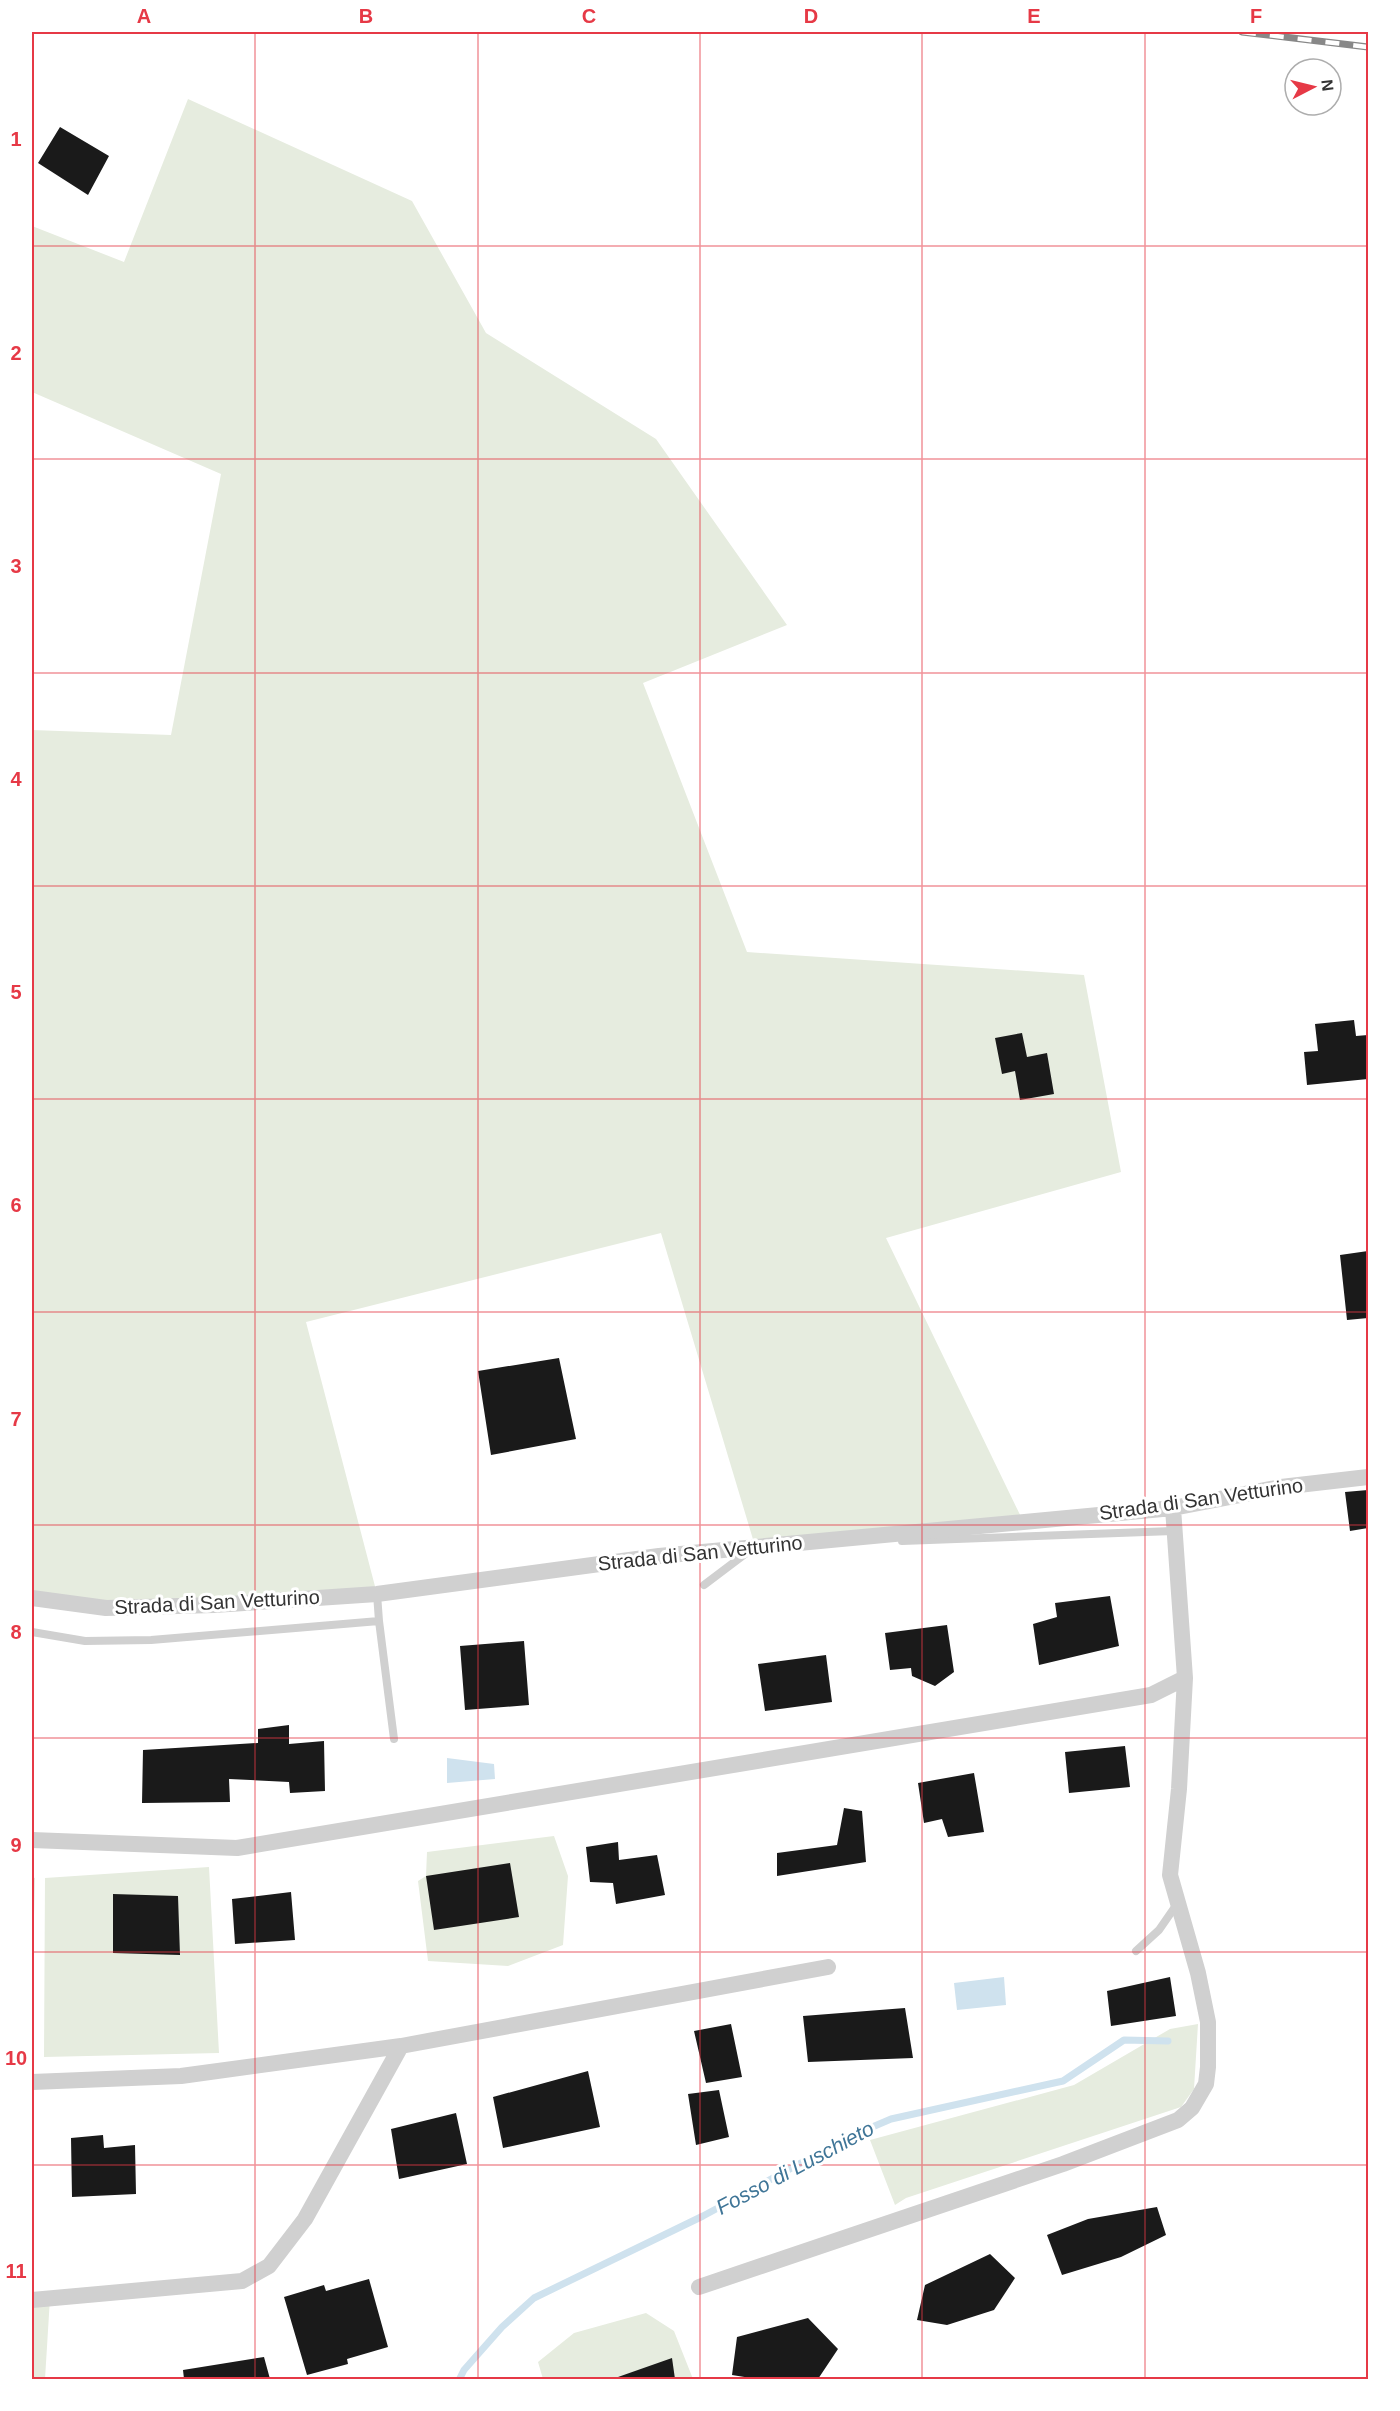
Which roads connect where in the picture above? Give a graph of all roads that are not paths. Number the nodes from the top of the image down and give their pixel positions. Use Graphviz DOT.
graph roads {
  1 [pos="1368,1477"];
  2 [pos="1173,1508"];
  3 [pos="1173,1531"];
  4 [pos="755,1546"];
  5 [pos="704,1585"];
  6 [pos="377,1594"];
  7 [pos="32,1598"];
  8 [pos="379,1621"];
  9 [pos="32,1632"];
  10 [pos="1185,1678"];
  11 [pos="394,1739"];
  12 [pos="32,1840"];
  13 [pos="1178,1903"];
  14 [pos="1136,1951"];
  15 [pos="828,1967"];
  16 [pos="401,2046"];
  17 [pos="32,2082"];
  18 [pos="699,2288"];
  19 [pos="32,2300"];
  1 -- 2 [label="street, Strada di San Vetturino"];
  2 -- 3 [label="street"];
  2 -- 4 [label="street, Strada di San Vetturino"];
  3 -- 4 [label="lane"];
  3 -- 10 [label="street"];
  4 -- 5 [label="lane"];
  4 -- 6 [label="street, Strada di San Vetturino"];
  6 -- 7 [label="street, Strada di San Vetturino"];
  6 -- 8 [label="lane"];
  8 -- 9 [label="lane"];
  8 -- 11 [label="lane"];
  10 -- 12 [label="street"];
  10 -- 13 [label="street"];
  13 -- 14 [label="lane"];
  13 -- 18 [label="street"];
  15 -- 16 [label="street"];
  16 -- 17 [label="street"];
  16 -- 19 [label="street"];
}
